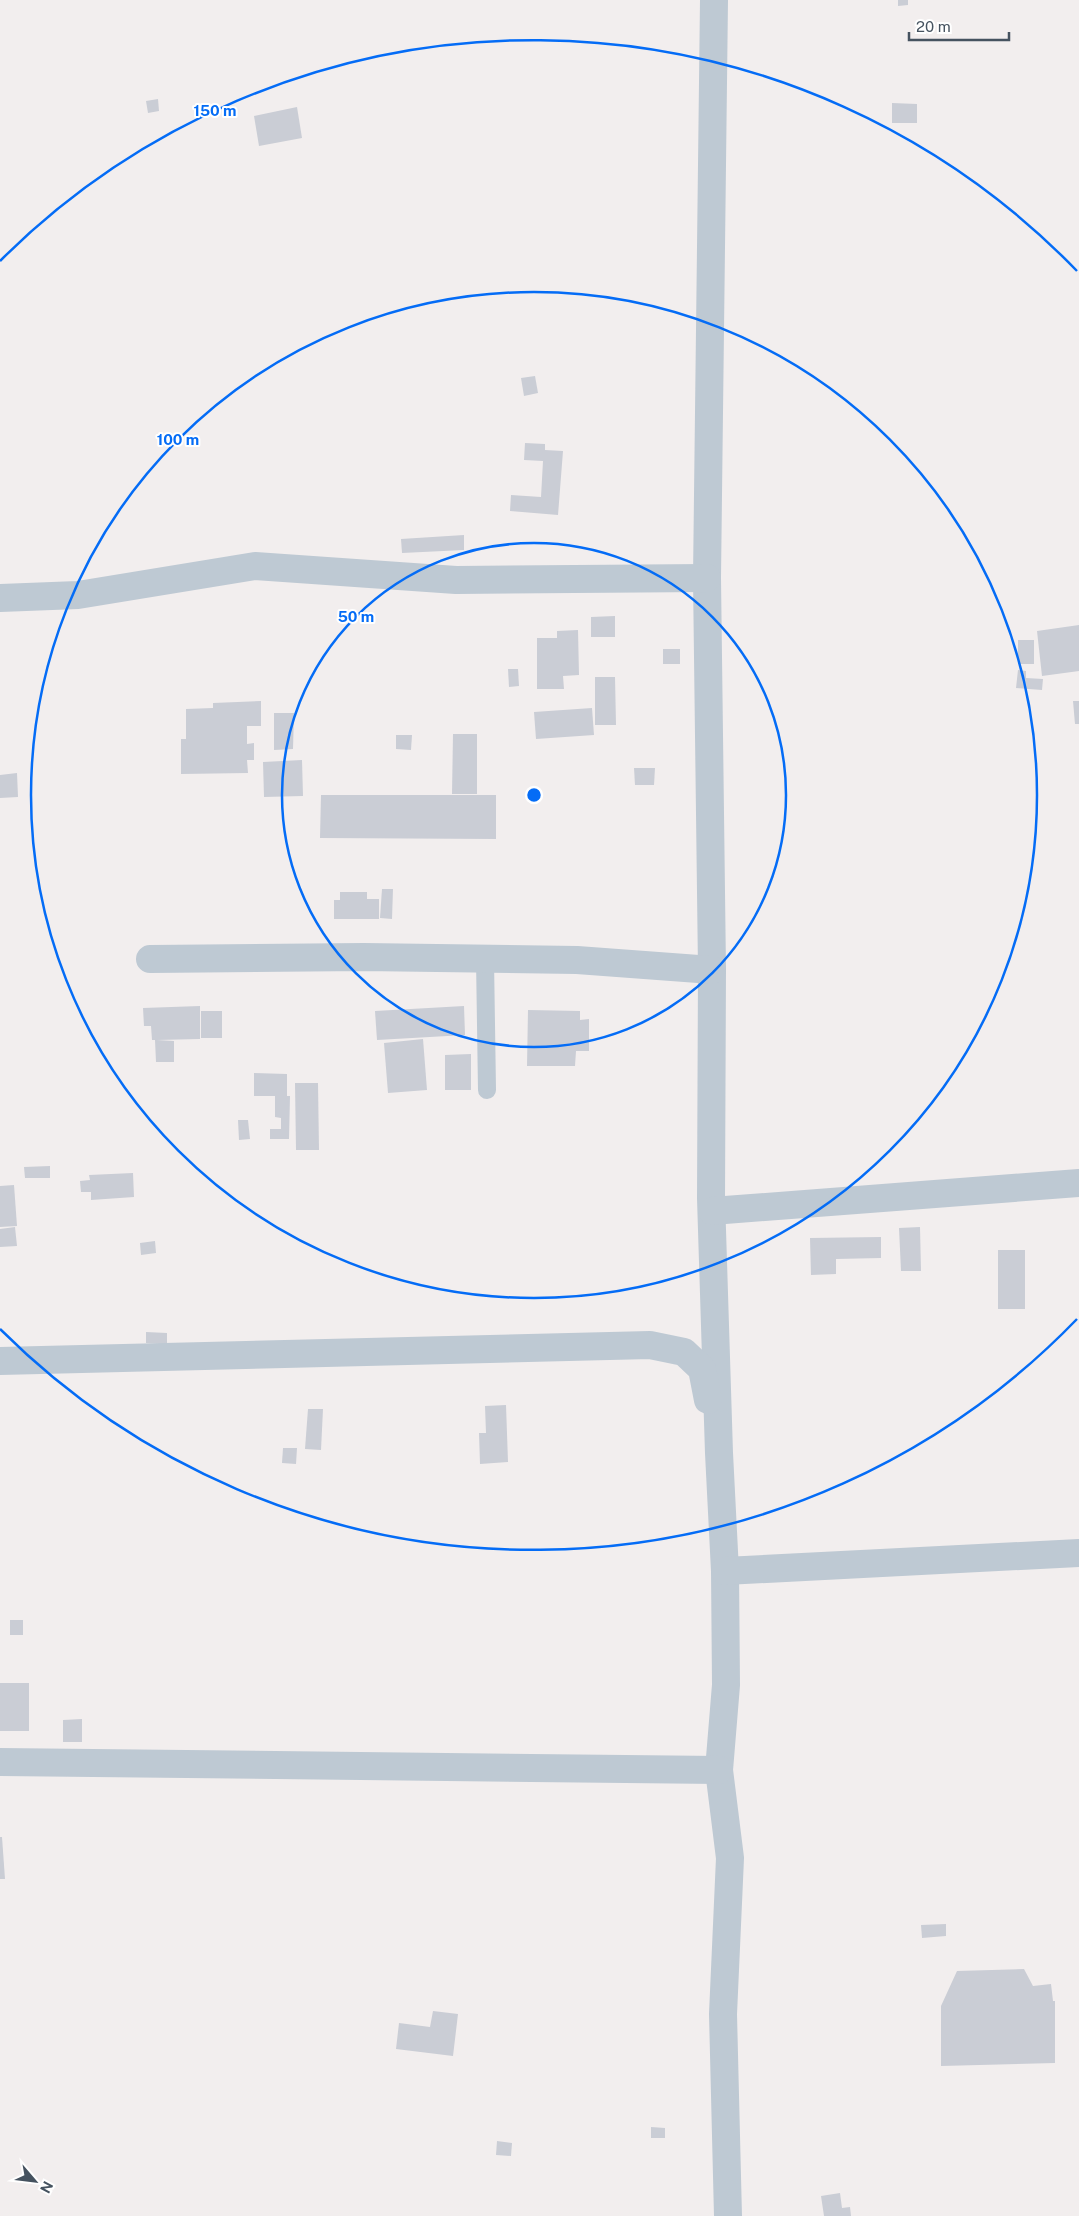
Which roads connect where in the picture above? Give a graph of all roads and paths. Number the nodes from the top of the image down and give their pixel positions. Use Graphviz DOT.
graph roads {
  1 [pos="714,0"];
  2 [pos="707,578"];
  3 [pos="0,598"];
  4 [pos="150,959"];
  5 [pos="485,959"];
  6 [pos="712,970"];
  7 [pos="487,1090"];
  8 [pos="1079,1183"];
  9 [pos="712,1211"];
  10 [pos="0,1360"];
  11 [pos="719,1454"];
  12 [pos="1079,1553"];
  13 [pos="725,1571"];
  14 [pos="0,1762"];
  15 [pos="719,1770"];
  16 [pos="728,2216"];
  1 -- 2 [label="street"];
  2 -- 3 [label="street"];
  2 -- 6 [label="street"];
  4 -- 5 [label="street"];
  5 -- 6 [label="street"];
  5 -- 7 [label="lane"];
  6 -- 9 [label="street"];
  8 -- 9 [label="street"];
  9 -- 11 [label="street"];
  10 -- 11 [label="street"];
  11 -- 13 [label="street"];
  12 -- 13 [label="street"];
  13 -- 15 [label="street"];
  14 -- 15 [label="street"];
  15 -- 16 [label="street"];
}
